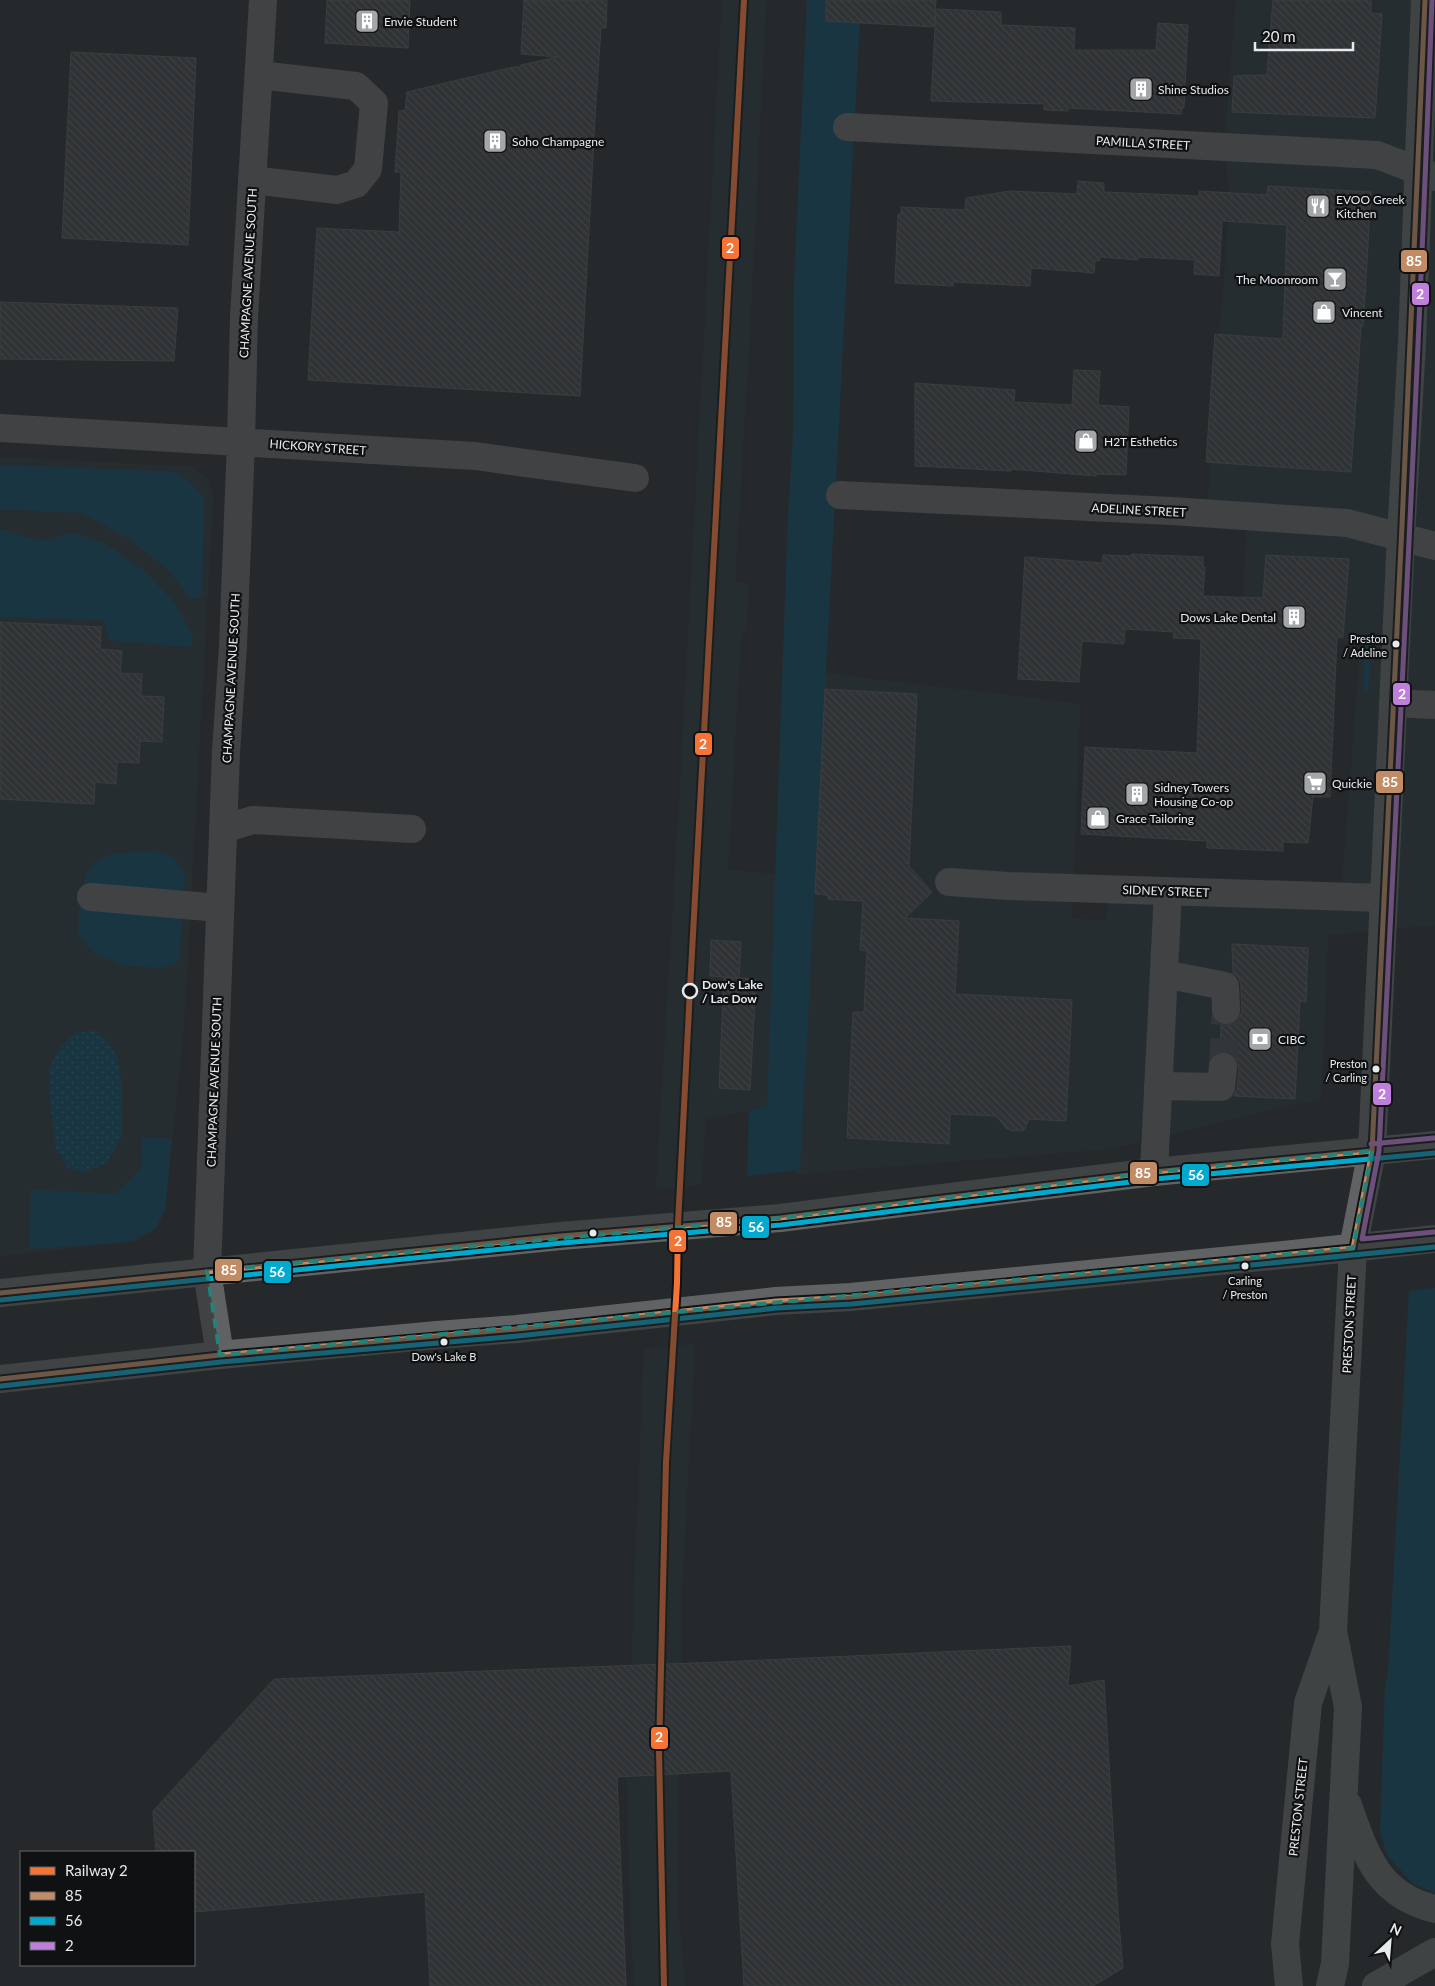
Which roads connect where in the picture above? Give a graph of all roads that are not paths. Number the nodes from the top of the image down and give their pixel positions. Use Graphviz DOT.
graph roads {
  1 [pos="263,0"];
  2 [pos="1425,0"];
  3 [pos="259,75"];
  4 [pos="846,127"];
  5 [pos="1427,174"];
  6 [pos="252,180"];
  7 [pos="0,428"];
  8 [pos="242,441"];
  9 [pos="635,478"];
  10 [pos="840,495"];
  11 [pos="1401,537"];
  12 [pos="1435,546"];
  13 [pos="1393,703"];
  14 [pos="1435,705"];
  15 [pos="223,829"];
  16 [pos="412,829"];
  17 [pos="949,882"];
  18 [pos="1168,891"];
  19 [pos="91,897"];
  20 [pos="1384,898"];
  21 [pos="220,908"];
  22 [pos="1164,974"];
  23 [pos="1226,1010"];
  24 [pos="1223,1068"];
  25 [pos="1158,1086"];
  26 [pos="1435,1145"];
  27 [pos="1372,1151"];
  28 [pos="1154,1172"];
  29 [pos="1435,1239"];
  30 [pos="1353,1248"];
  31 [pos="207,1271"];
  32 [pos="0,1293"];
  33 [pos="220,1355"];
  34 [pos="0,1379"];
  35 [pos="1333,1631"];
  36 [pos="1344,1794"];
  37 [pos="1435,1910"];
  38 [pos="1435,1952"];
  39 [pos="1289,1986"];
  40 [pos="1330,1986"];
  41 [pos="1376,1986"];
  1 -- 3 [label="street, CHAMPAGNE AVENUE SOUTH"];
  2 -- 5 [label="main road, PRESTON STREET"];
  3 -- 6 [label="street, CHAMPAGNE AVENUE SOUTH"];
  3 -- 6 [label="street"];
  4 -- 5 [label="street, PAMILLA STREET"];
  5 -- 11 [label="main road, PRESTON STREET"];
  6 -- 8 [label="street, CHAMPAGNE AVENUE SOUTH"];
  7 -- 8 [label="street, HICKORY STREET"];
  8 -- 9 [label="street, HICKORY STREET"];
  8 -- 15 [label="street, CHAMPAGNE AVENUE SOUTH"];
  10 -- 11 [label="street, ADELINE STREET"];
  11 -- 12 [label="street, ADELINE STREET"];
  11 -- 13 [label="main road, PRESTON STREET"];
  13 -- 14 [label="street"];
  13 -- 20 [label="main road, PRESTON STREET"];
  15 -- 16 [label="street"];
  15 -- 21 [label="street, CHAMPAGNE AVENUE SOUTH"];
  17 -- 18 [label="street, SIDNEY STREET"];
  18 -- 20 [label="street, SIDNEY STREET"];
  18 -- 22 [label="street"];
  19 -- 21 [label="street"];
  20 -- 27 [label="main road, PRESTON STREET"];
  21 -- 31 [label="street, CHAMPAGNE AVENUE SOUTH"];
  22 -- 23 [label="street"];
  22 -- 25 [label="street"];
  24 -- 25 [label="street"];
  25 -- 28 [label="street"];
  26 -- 27 [label="main road"];
  27 -- 28 [label="main road"];
  27 -- 30 [label="main road, PRESTON STREET"];
  28 -- 31 [label="main road"];
  29 -- 30 [label="main road"];
  30 -- 33 [label="main road"];
  30 -- 35 [label="main road, PRESTON STREET"];
  31 -- 32 [label="main road"];
  31 -- 33 [label="street, CHAMPAGNE AVENUE SOUTH"];
  33 -- 34 [label="main road"];
  35 -- 36 [label="main road, PRESTON STREET"];
  35 -- 39 [label="main road, PRESTON STREET"];
  36 -- 37 [label="main road"];
  36 -- 40 [label="main road, PRESTON STREET"];
  38 -- 41 [label="main road"];
}
